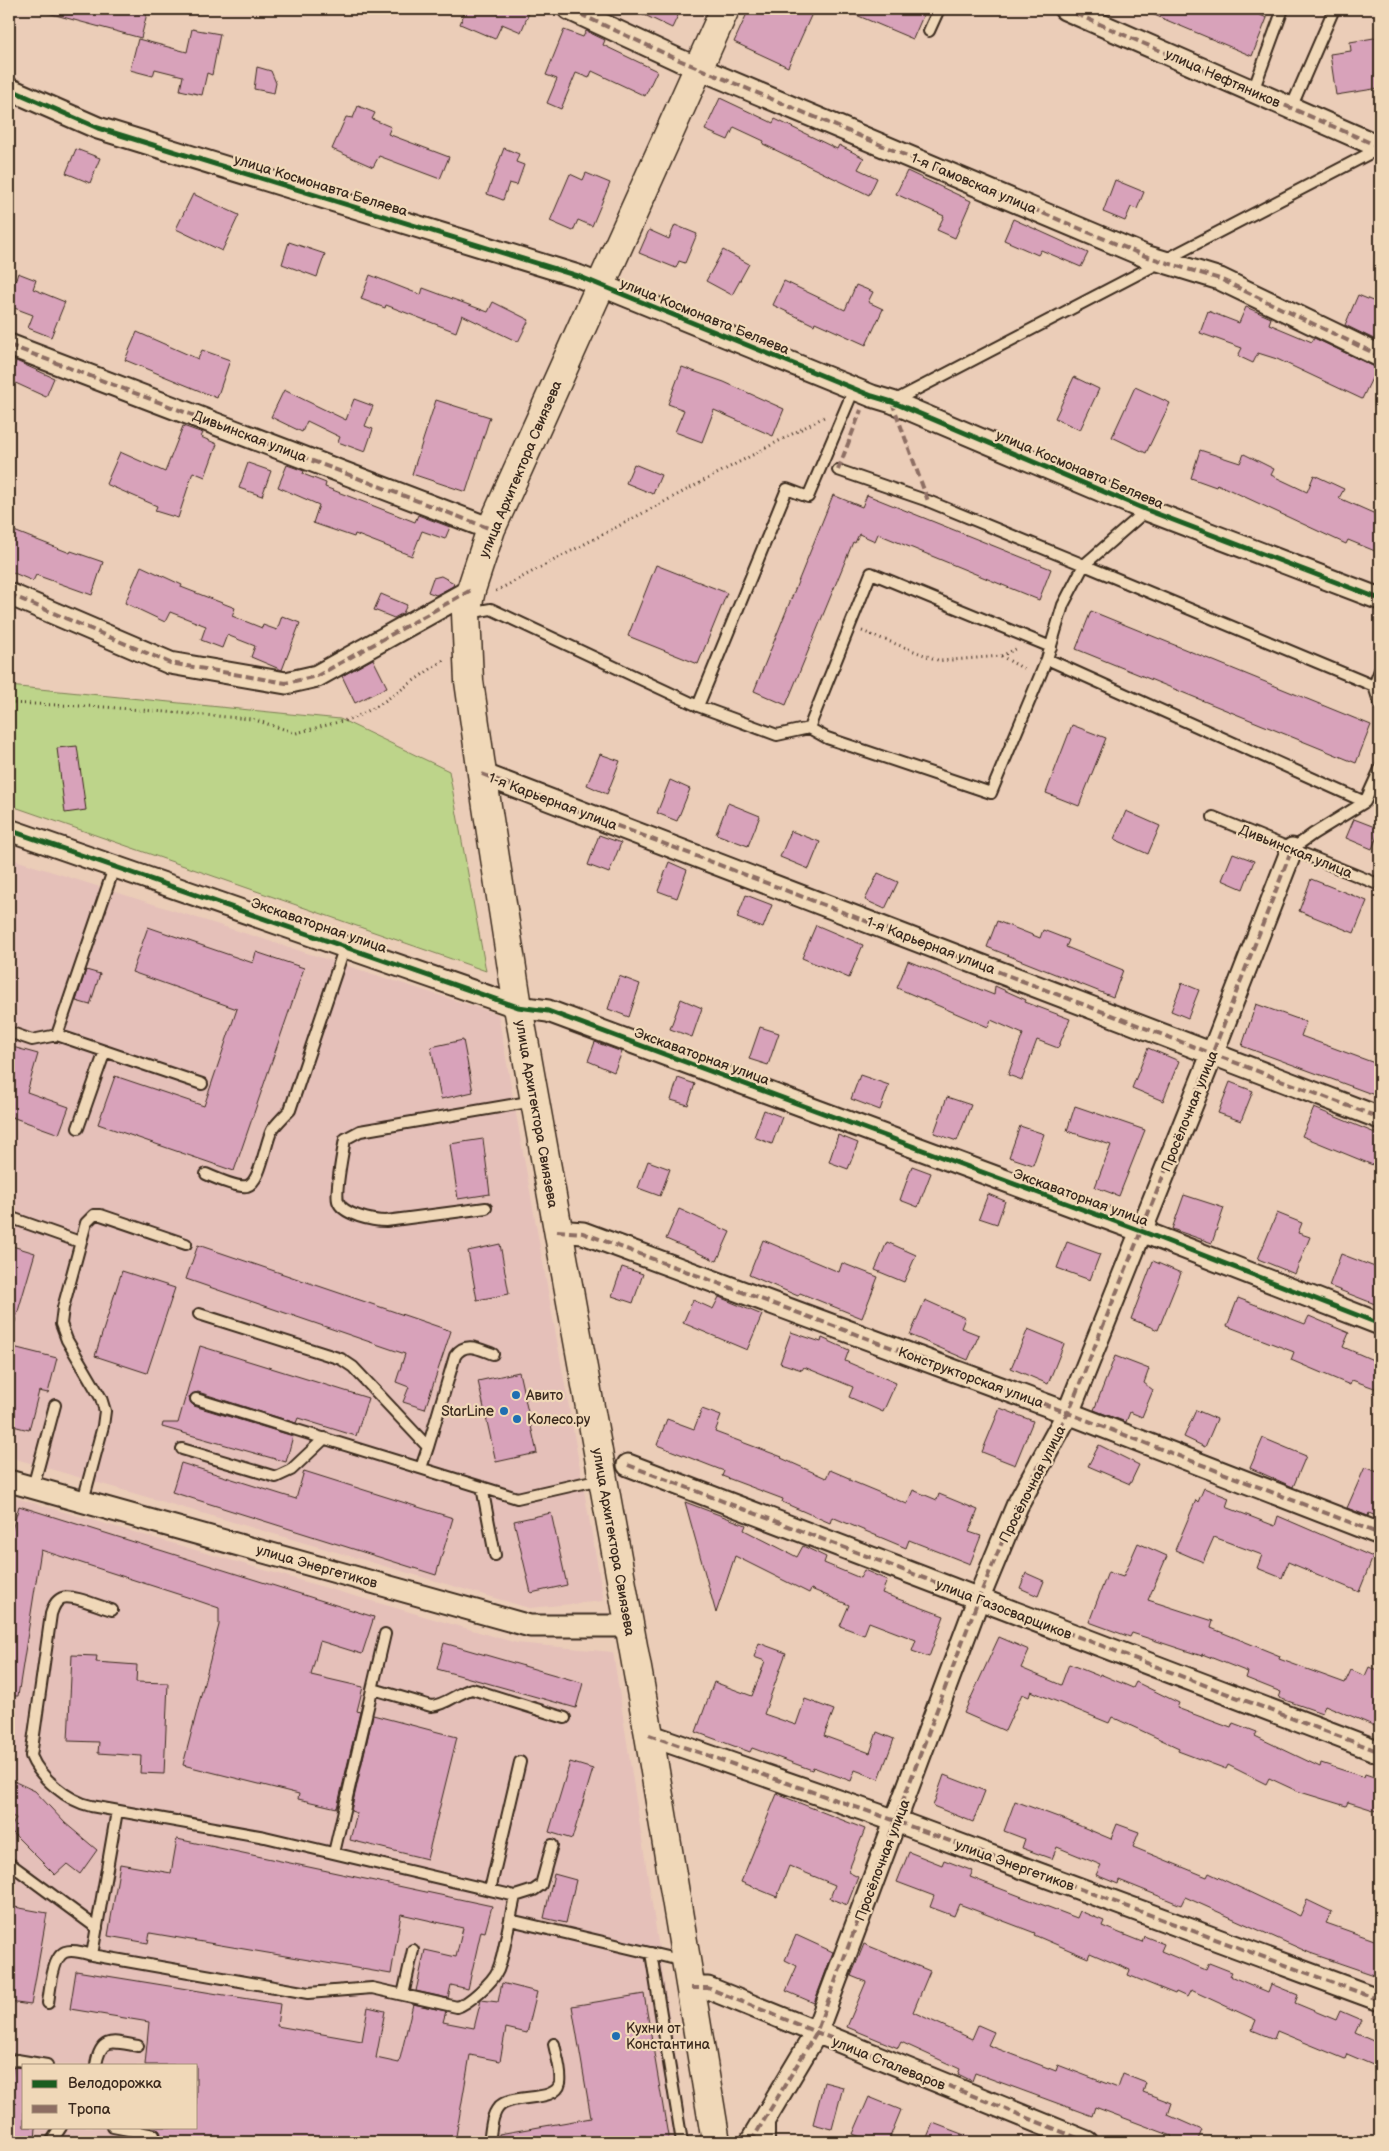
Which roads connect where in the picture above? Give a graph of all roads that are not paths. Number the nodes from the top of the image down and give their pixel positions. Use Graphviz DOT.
graph roads {
  1 [pos="568,9"];
  2 [pos="725,9"];
  3 [pos="939,9"];
  4 [pos="1065,9"];
  5 [pos="1283,9"];
  6 [pos="1334,9"];
  7 [pos="929,31"];
  8 [pos="698,67"];
  9 [pos="9,89"];
  10 [pos="1253,91"];
  11 [pos="1291,108"];
  12 [pos="1380,147"];
  13 [pos="1161,262"];
  14 [pos="599,286"];
  15 [pos="9,345"];
  16 [pos="1380,356"];
  17 [pos="854,388"];
  18 [pos="892,402"];
  19 [pos="838,470"];
  20 [pos="1147,510"];
  21 [pos="491,529"];
  22 [pos="1084,565"];
  23 [pos="9,594"];
  24 [pos="476,599"];
  25 [pos="1380,599"];
  26 [pos="1051,647"];
  27 [pos="1047,659"];
  28 [pos="1380,670"];
  29 [pos="1374,686"];
  30 [pos="1380,705"];
  31 [pos="698,706"];
  32 [pos="809,728"];
  33 [pos="1380,769"];
  34 [pos="482,774"];
  35 [pos="1365,802"];
  36 [pos="1213,817"];
  37 [pos="9,830"];
  38 [pos="1292,849"];
  39 [pos="114,865"];
  40 [pos="1380,886"];
  41 [pos="345,946"];
  42 [pos="518,1007"];
  43 [pos="9,1032"];
  44 [pos="57,1034"];
  45 [pos="105,1051"];
  46 [pos="1213,1052"];
  47 [pos="202,1084"];
  48 [pos="535,1100"];
  49 [pos="1380,1118"];
  50 [pos="78,1128"];
  51 [pos="206,1174"];
  52 [pos="486,1208"];
  53 [pos="9,1217"];
  54 [pos="557,1231"];
  55 [pos="1141,1232"];
  56 [pos="80,1242"];
  57 [pos="186,1244"];
  58 [pos="199,1314"];
  59 [pos="1380,1324"];
  60 [pos="493,1354"];
  61 [pos="196,1399"];
  62 [pos="55,1405"];
  63 [pos="1068,1412"];
  64 [pos="325,1438"];
  65 [pos="428,1447"];
  66 [pos="182,1449"];
  67 [pos="628,1465"];
  68 [pos="421,1468"];
  69 [pos="602,1479"];
  70 [pos="9,1481"];
  71 [pos="33,1487"];
  72 [pos="482,1487"];
  73 [pos="83,1501"];
  74 [pos="1380,1534"];
  75 [pos="496,1555"];
  76 [pos="978,1600"];
  77 [pos="112,1610"];
  78 [pos="629,1626"];
  79 [pos="385,1634"];
  80 [pos="373,1689"];
  81 [pos="565,1718"];
  82 [pos="649,1735"];
  83 [pos="1380,1752"];
  84 [pos="520,1762"];
  85 [pos="117,1811"];
  86 [pos="896,1821"];
  87 [pos="552,1845"];
  88 [pos="334,1853"];
  89 [pos="9,1863"];
  90 [pos="490,1890"];
  91 [pos="515,1896"];
  92 [pos="510,1920"];
  93 [pos="97,1928"];
  94 [pos="413,1950"];
  95 [pos="651,1953"];
  96 [pos="92,1955"];
  97 [pos="686,1961"];
  98 [pos="691,1988"];
  99 [pos="402,1995"];
  100 [pos="1380,2000"];
  101 [pos="48,2003"];
  102 [pos="816,2033"];
  103 [pos="554,2044"];
  104 [pos="138,2046"];
  105 [pos="9,2061"];
  106 [pos="41,2064"];
  107 [pos="96,2064"];
  108 [pos="769,2113"];
  109 [pos="60,2128"];
  110 [pos="118,2128"];
  111 [pos="154,2135"];
  112 [pos="51,2142"];
  113 [pos="489,2142"];
  114 [pos="682,2142"];
  115 [pos="716,2142"];
  116 [pos="751,2142"];
  117 [pos="769,2142"];
  118 [pos="1087,2142"];
  1 -- 8 [label="street, 1-я Гамовская улица"];
  2 -- 8 [label="main road, улица Архитектора Свиязева"];
  3 -- 7 [label="lane"];
  4 -- 10 [label="street, улица Нефтяников"];
  5 -- 10 [label="lane"];
  6 -- 11 [label="lane"];
  8 -- 13 [label="street, 1-я Гамовская улица"];
  8 -- 14 [label="main road, улица Архитектора Свиязева"];
  9 -- 14 [label="street, улица Космонавта Беляева"];
  10 -- 11 [label="street, улица Нефтяников"];
  11 -- 12 [label="street, улица Нефтяников"];
  12 -- 13 [label="lane"];
  13 -- 16 [label="street, 1-я Гамовская улица"];
  13 -- 18 [label="lane"];
  14 -- 17 [label="street, улица Космонавта Беляева"];
  14 -- 21 [label="main road, улица Архитектора Свиязева"];
  15 -- 21 [label="street, Дивьинская улица"];
  17 -- 18 [label="street, улица Космонавта Беляева"];
  17 -- 31 [label="lane"];
  18 -- 20 [label="street, улица Космонавта Беляева"];
  19 -- 22 [label="lane"];
  20 -- 22 [label="lane"];
  20 -- 25 [label="street, улица Космонавта Беляева"];
  21 -- 24 [label="main road, улица Архитектора Свиязева"];
  22 -- 26 [label="lane"];
  22 -- 29 [label="lane"];
  23 -- 24 [label="street"];
  24 -- 31 [label="lane"];
  24 -- 34 [label="main road, улица Архитектора Свиязева"];
  26 -- 27 [label="lane"];
  26 -- 32 [label="lane"];
  27 -- 32 [label="lane"];
  27 -- 35 [label="lane"];
  28 -- 29 [label="lane"];
  29 -- 30 [label="lane"];
  31 -- 32 [label="lane"];
  33 -- 35 [label="lane"];
  34 -- 42 [label="main road, улица Архитектора Свиязева"];
  34 -- 46 [label="street, 1-я Карьерная улица"];
  35 -- 38 [label="lane"];
  36 -- 38 [label="lane, Дивьинская улица"];
  37 -- 39 [label="street, Экскаваторная улица"];
  38 -- 40 [label="lane, Дивьинская улица"];
  38 -- 46 [label="street, Просёлочная улица"];
  39 -- 41 [label="street, Экскаваторная улица"];
  39 -- 44 [label="lane"];
  41 -- 42 [label="street, Экскаваторная улица"];
  41 -- 51 [label="lane"];
  42 -- 48 [label="main road, улица Архитектора Свиязева"];
  42 -- 55 [label="street, Экскаваторная улица"];
  43 -- 44 [label="lane"];
  44 -- 45 [label="lane"];
  45 -- 47 [label="lane"];
  45 -- 50 [label="lane"];
  46 -- 49 [label="street, 1-я Карьерная улица"];
  46 -- 55 [label="street, Просёлочная улица"];
  48 -- 52 [label="lane"];
  48 -- 54 [label="main road, улица Архитектора Свиязева"];
  53 -- 56 [label="lane"];
  54 -- 63 [label="street, Конструкторская улица"];
  54 -- 69 [label="main road, улица Архитектора Свиязева"];
  55 -- 59 [label="street, Экскаваторная улица"];
  55 -- 63 [label="street, Просёлочная улица"];
  56 -- 57 [label="lane"];
  56 -- 73 [label="lane"];
  58 -- 65 [label="lane"];
  60 -- 65 [label="lane"];
  61 -- 64 [label="lane"];
  62 -- 71 [label="lane"];
  63 -- 74 [label="street, Конструкторская улица"];
  63 -- 76 [label="street, Просёлочная улица"];
  64 -- 66 [label="lane"];
  64 -- 68 [label="lane"];
  65 -- 68 [label="lane"];
  67 -- 76 [label="street, улица Газосварщиков"];
  68 -- 72 [label="lane"];
  69 -- 72 [label="lane"];
  69 -- 78 [label="main road, улица Архитектора Свиязева"];
  70 -- 71 [label="street, улица Энергетиков"];
  71 -- 73 [label="street, улица Энергетиков"];
  72 -- 75 [label="lane"];
  73 -- 78 [label="street, улица Энергетиков"];
  76 -- 83 [label="street, улица Газосварщиков"];
  76 -- 86 [label="street, Просёлочная улица"];
  77 -- 85 [label="lane"];
  78 -- 82 [label="main road, улица Архитектора Свиязева"];
  79 -- 80 [label="lane"];
  80 -- 81 [label="lane"];
  80 -- 88 [label="lane"];
  82 -- 86 [label="street, улица Энергетиков"];
  82 -- 97 [label="main road, улица Архитектора Свиязева"];
  84 -- 90 [label="lane"];
  85 -- 88 [label="lane"];
  85 -- 93 [label="lane"];
  86 -- 100 [label="street, улица Энергетиков"];
  86 -- 102 [label="street, Просёлочная улица"];
  87 -- 91 [label="lane"];
  88 -- 90 [label="lane"];
  89 -- 93 [label="lane"];
  90 -- 91 [label="lane"];
  91 -- 92 [label="lane"];
  92 -- 95 [label="lane"];
  92 -- 99 [label="lane"];
  93 -- 96 [label="lane"];
  94 -- 99 [label="lane"];
  95 -- 97 [label="lane"];
  95 -- 114 [label="lane"];
  96 -- 99 [label="lane"];
  96 -- 101 [label="lane"];
  97 -- 98 [label="main road, улица Архитектора Свиязева"];
  98 -- 102 [label="street, улица Сталеваров"];
  98 -- 115 [label="main road, улица Архитектора Свиязева"];
  102 -- 108 [label="street, Просёлочная улица"];
  102 -- 118 [label="street, улица Сталеваров"];
  103 -- 113 [label="lane"];
  104 -- 107 [label="lane"];
  105 -- 106 [label="lane"];
  108 -- 116 [label="street, Просёлочная улица"];
  108 -- 117 [label="lane"];
  109 -- 112 [label="lane"];
  110 -- 111 [label="lane"];
}
